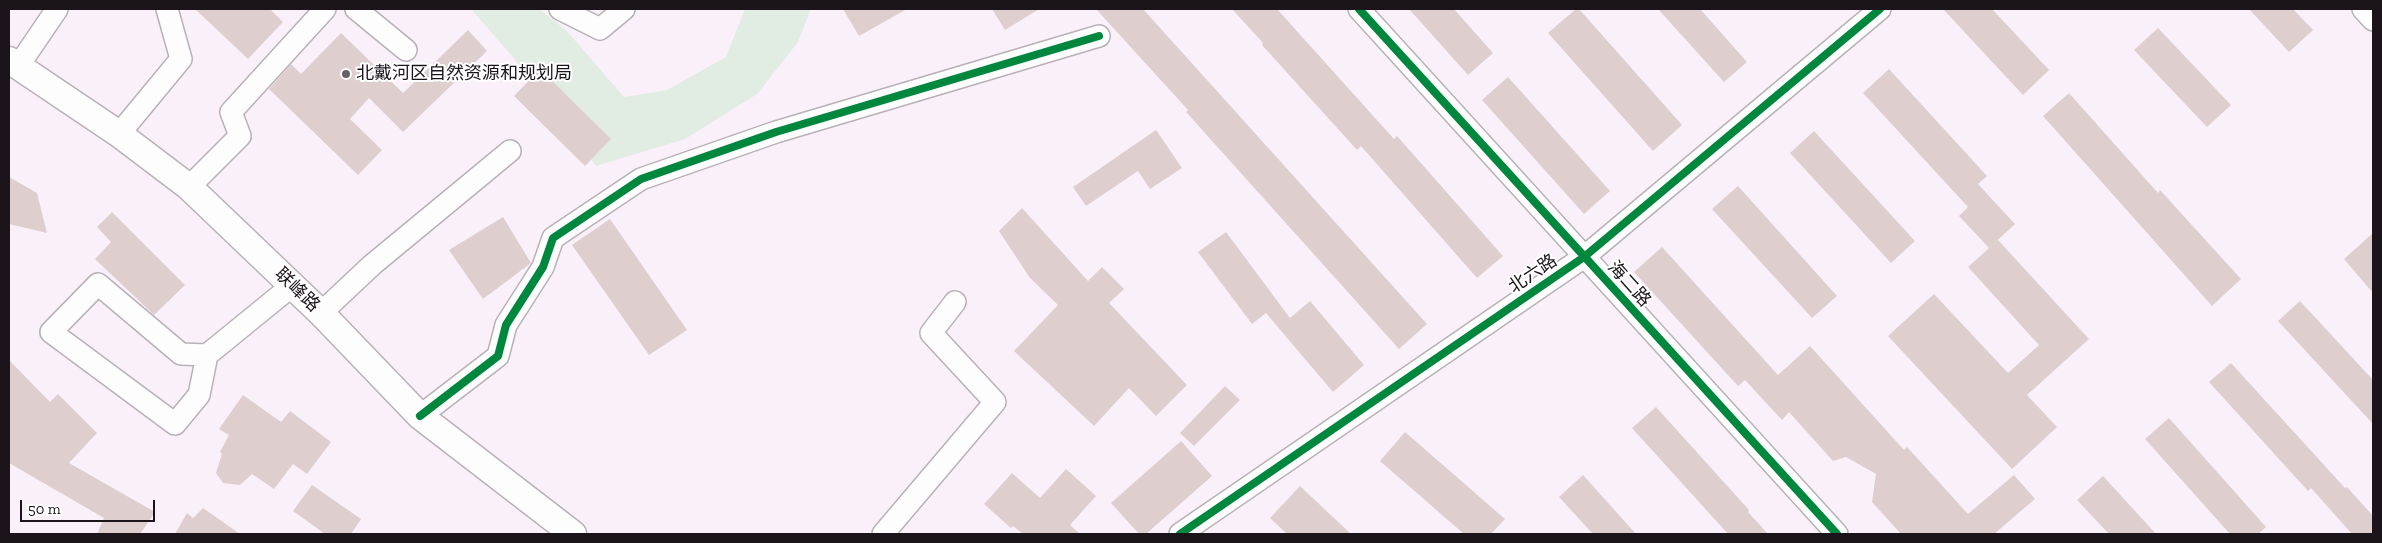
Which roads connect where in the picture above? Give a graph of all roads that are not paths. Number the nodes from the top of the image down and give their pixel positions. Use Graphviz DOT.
graph roads {
  1 [pos="58,9"];
  2 [pos="167,9"];
  3 [pos="325,9"];
  4 [pos="356,9"];
  5 [pos="560,9"];
  6 [pos="624,9"];
  7 [pos="1359,9"];
  8 [pos="1880,9"];
  9 [pos="2363,9"];
  10 [pos="2373,20"];
  11 [pos="1099,36"];
  12 [pos="406,50"];
  13 [pos="14,62"];
  14 [pos="119,134"];
  15 [pos="510,151"];
  16 [pos="189,187"];
  17 [pos="1584,257"];
  18 [pos="293,285"];
  19 [pos="955,302"];
  20 [pos="321,313"];
  21 [pos="207,355"];
  22 [pos="420,416"];
  23 [pos="573,534"];
  24 [pos="884,534"];
  25 [pos="1180,534"];
  26 [pos="1837,534"];
  1 -- 13 [label="street"];
  2 -- 14 [label="street"];
  3 -- 16 [label="street"];
  4 -- 12 [label="street"];
  5 -- 6 [label="street"];
  7 -- 17 [label="street, 海二路"];
  8 -- 17 [label="street, 北六路"];
  9 -- 10 [label="street"];
  11 -- 22 [label="street"];
  13 -- 14 [label="main road, 联峰路"];
  14 -- 16 [label="main road, 联峰路"];
  15 -- 20 [label="street"];
  16 -- 18 [label="main road, 联峰路"];
  17 -- 25 [label="street, 北六路"];
  17 -- 26 [label="street, 海二路"];
  18 -- 20 [label="main road, 联峰路"];
  18 -- 21 [label="street"];
  19 -- 24 [label="street"];
  20 -- 22 [label="main road, 联峰路"];
  21 -- 21 [label="street"];
  22 -- 23 [label="main road, 联峰路"];
}
